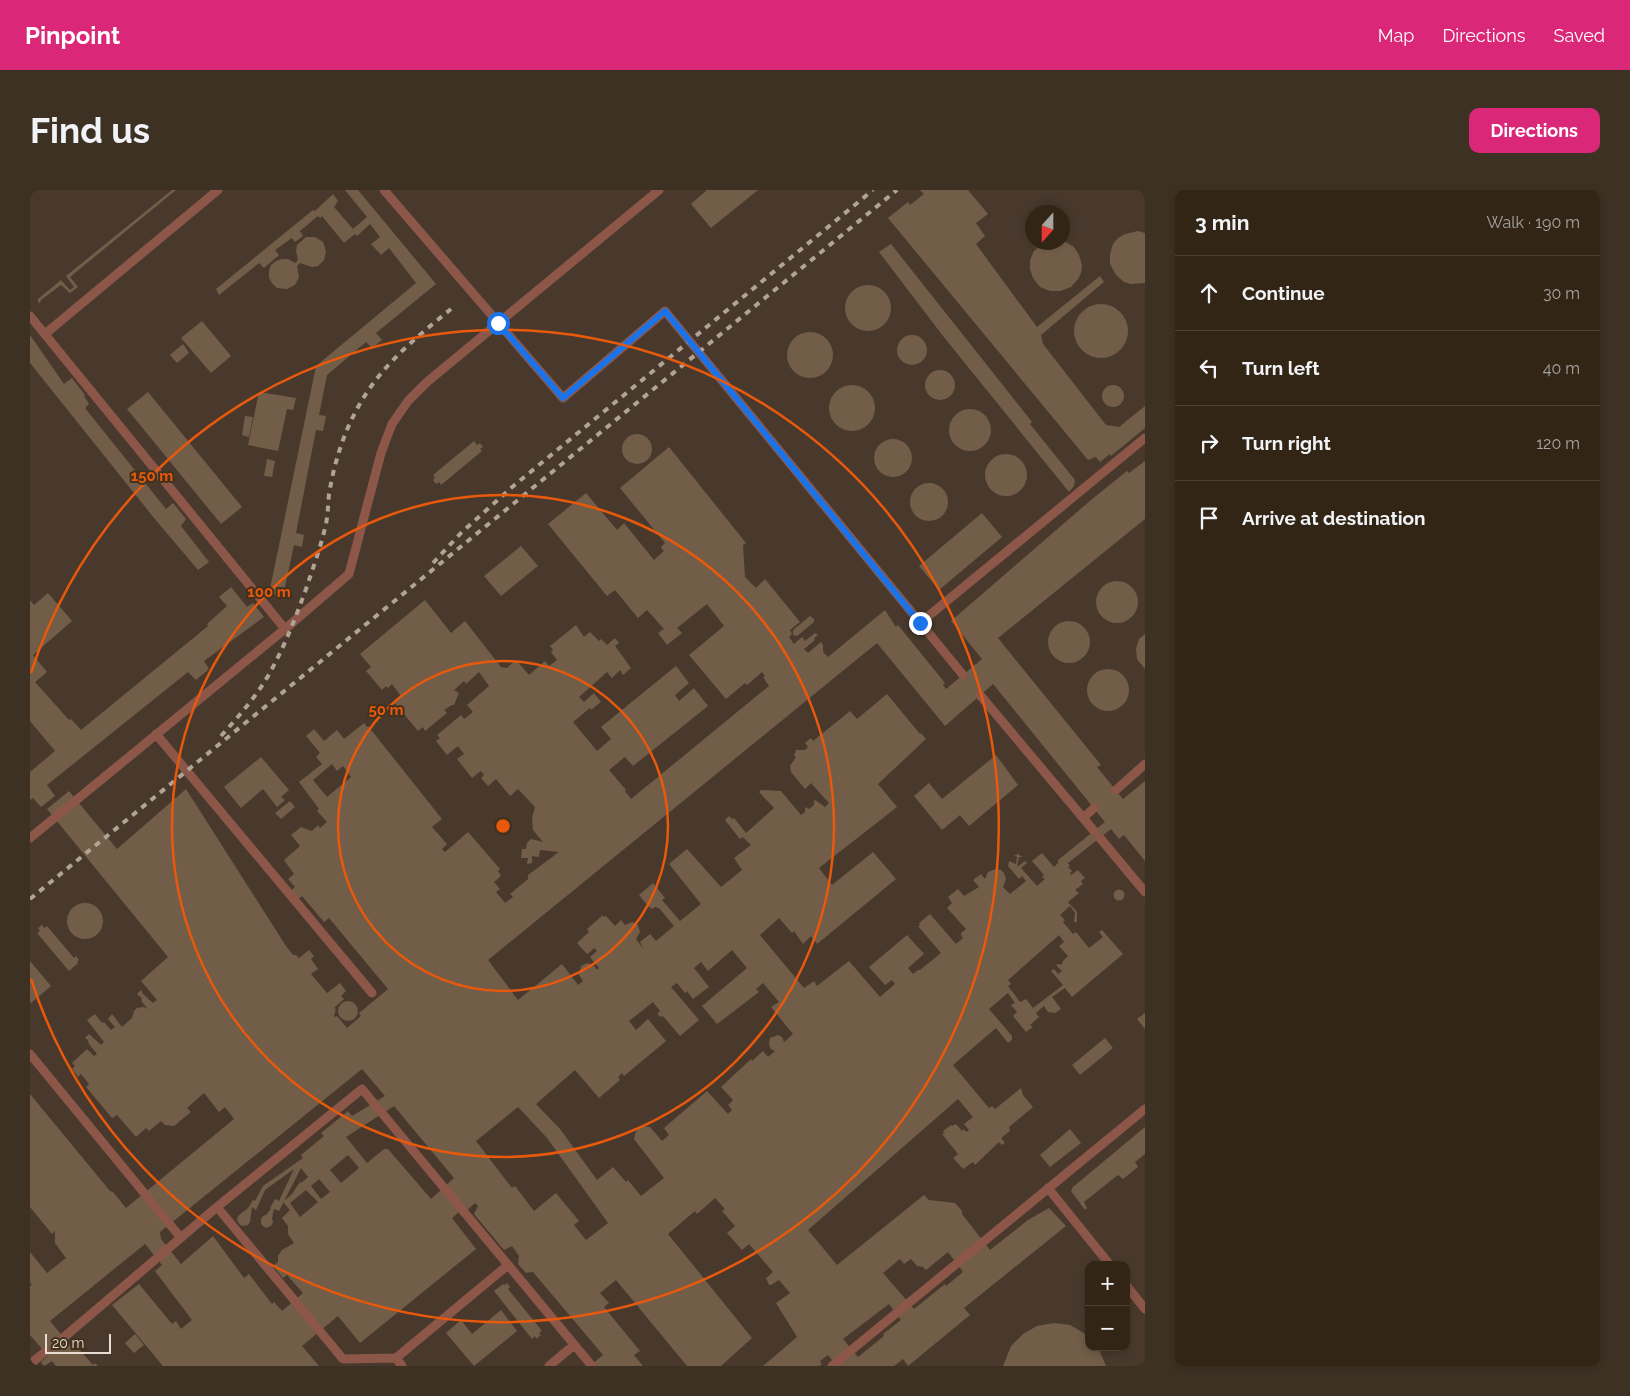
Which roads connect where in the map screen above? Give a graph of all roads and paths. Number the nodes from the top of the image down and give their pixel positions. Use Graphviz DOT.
graph roads {
  1 [pos="218,190"];
  2 [pos="384,190"];
  3 [pos="659,190"];
  4 [pos="30,316"];
  5 [pos="498,323"];
  6 [pos="45,334"];
  7 [pos="1145,438"];
  8 [pos="920,623"];
  9 [pos="285,629"];
  10 [pos="963,675"];
  11 [pos="980,695"];
  12 [pos="156,734"];
  13 [pos="1145,764"];
  14 [pos="1116,790"];
  15 [pos="1094,808"];
  16 [pos="1083,818"];
  17 [pos="30,838"];
  18 [pos="1145,892"];
  19 [pos="372,993"];
  20 [pos="30,1054"];
  21 [pos="1145,1109"];
  22 [pos="1048,1188"];
  23 [pos="218,1207"];
  24 [pos="181,1238"];
  25 [pos="1107,1261"];
  26 [pos="508,1265"];
  27 [pos="1130,1290"];
  28 [pos="1145,1308"];
  29 [pos="63,1338"];
  30 [pos="574,1345"];
  31 [pos="45,1352"];
  32 [pos="396,1358"];
  33 [pos="30,1364"];
  34 [pos="402,1366"];
  35 [pos="549,1366"];
  36 [pos="592,1366"];
  37 [pos="832,1366"];
  1 -- 6 [label="lane"];
  2 -- 5 [label="lane"];
  3 -- 5 [label="lane"];
  4 -- 6 [label="lane"];
  5 -- 8 [label="lane"];
  5 -- 9 [label="lane"];
  6 -- 9 [label="lane"];
  7 -- 8 [label="lane"];
  8 -- 10 [label="lane"];
  9 -- 12 [label="lane"];
  11 -- 16 [label="lane"];
  12 -- 17 [label="lane"];
  12 -- 19 [label="lane"];
  13 -- 14 [label="lane"];
  15 -- 16 [label="lane"];
  16 -- 18 [label="lane"];
  20 -- 24 [label="lane"];
  21 -- 22 [label="lane"];
  22 -- 25 [label="lane"];
  22 -- 37 [label="lane"];
  23 -- 24 [label="lane"];
  23 -- 26 [label="lane"];
  23 -- 32 [label="lane"];
  24 -- 29 [label="lane"];
  26 -- 30 [label="lane"];
  26 -- 32 [label="lane"];
  27 -- 28 [label="lane"];
  30 -- 35 [label="lane"];
  30 -- 36 [label="lane"];
  31 -- 33 [label="lane"];
  32 -- 34 [label="lane"];
}
